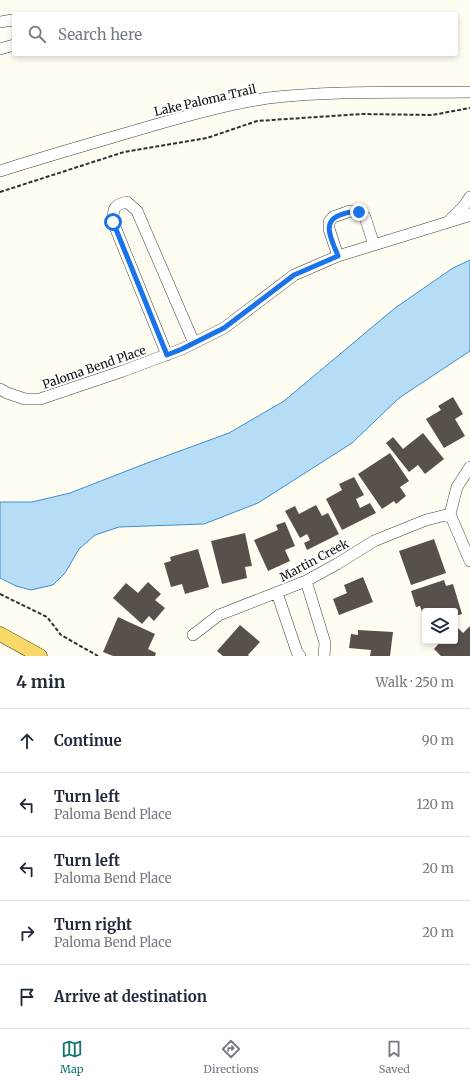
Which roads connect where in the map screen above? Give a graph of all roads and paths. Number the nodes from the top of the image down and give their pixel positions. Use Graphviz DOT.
graph roads {
  1 [pos="12,20"];
  2 [pos="0,22"];
  3 [pos="12,46"];
  4 [pos="0,49"];
  5 [pos="470,92"];
  6 [pos="470,108"];
  7 [pos="0,171"];
  8 [pos="0,192"];
  9 [pos="470,197"];
  10 [pos="470,214"];
  11 [pos="447,223"];
  12 [pos="374,245"];
  13 [pos="338,256"];
  14 [pos="194,343"];
  15 [pos="167,355"];
  16 [pos="0,389"];
  17 [pos="470,467"];
  18 [pos="450,514"];
  19 [pos="470,561"];
  20 [pos="306,581"];
  21 [pos="277,593"];
  22 [pos="0,594"];
  23 [pos="0,634"];
  24 [pos="193,636"];
  25 [pos="40,656"];
  26 [pos="98,656"];
  27 [pos="300,656"];
  28 [pos="324,656"];
  1 -- 2 [label="street"];
  3 -- 4 [label="street"];
  5 -- 7 [label="street, Lake Paloma Trail"];
  6 -- 8 [label="path"];
  9 -- 11 [label="street, Paloma Bend Place"];
  10 -- 11 [label="street, Paloma Bend Place"];
  11 -- 12 [label="street, Paloma Bend Place"];
  12 -- 13 [label="street, Paloma Bend Place"];
  12 -- 13 [label="street"];
  13 -- 14 [label="street, Paloma Bend Place"];
  14 -- 15 [label="street, Paloma Bend Place"];
  14 -- 15 [label="street"];
  15 -- 16 [label="street, Paloma Bend Place"];
  17 -- 18 [label="street"];
  18 -- 19 [label="street"];
  18 -- 20 [label="street, Martin Creek"];
  20 -- 21 [label="street, Martin Creek"];
  20 -- 28 [label="street"];
  21 -- 24 [label="street, Martin Creek"];
  21 -- 27 [label="street"];
  22 -- 26 [label="path"];
  23 -- 25 [label="main road"];
}
